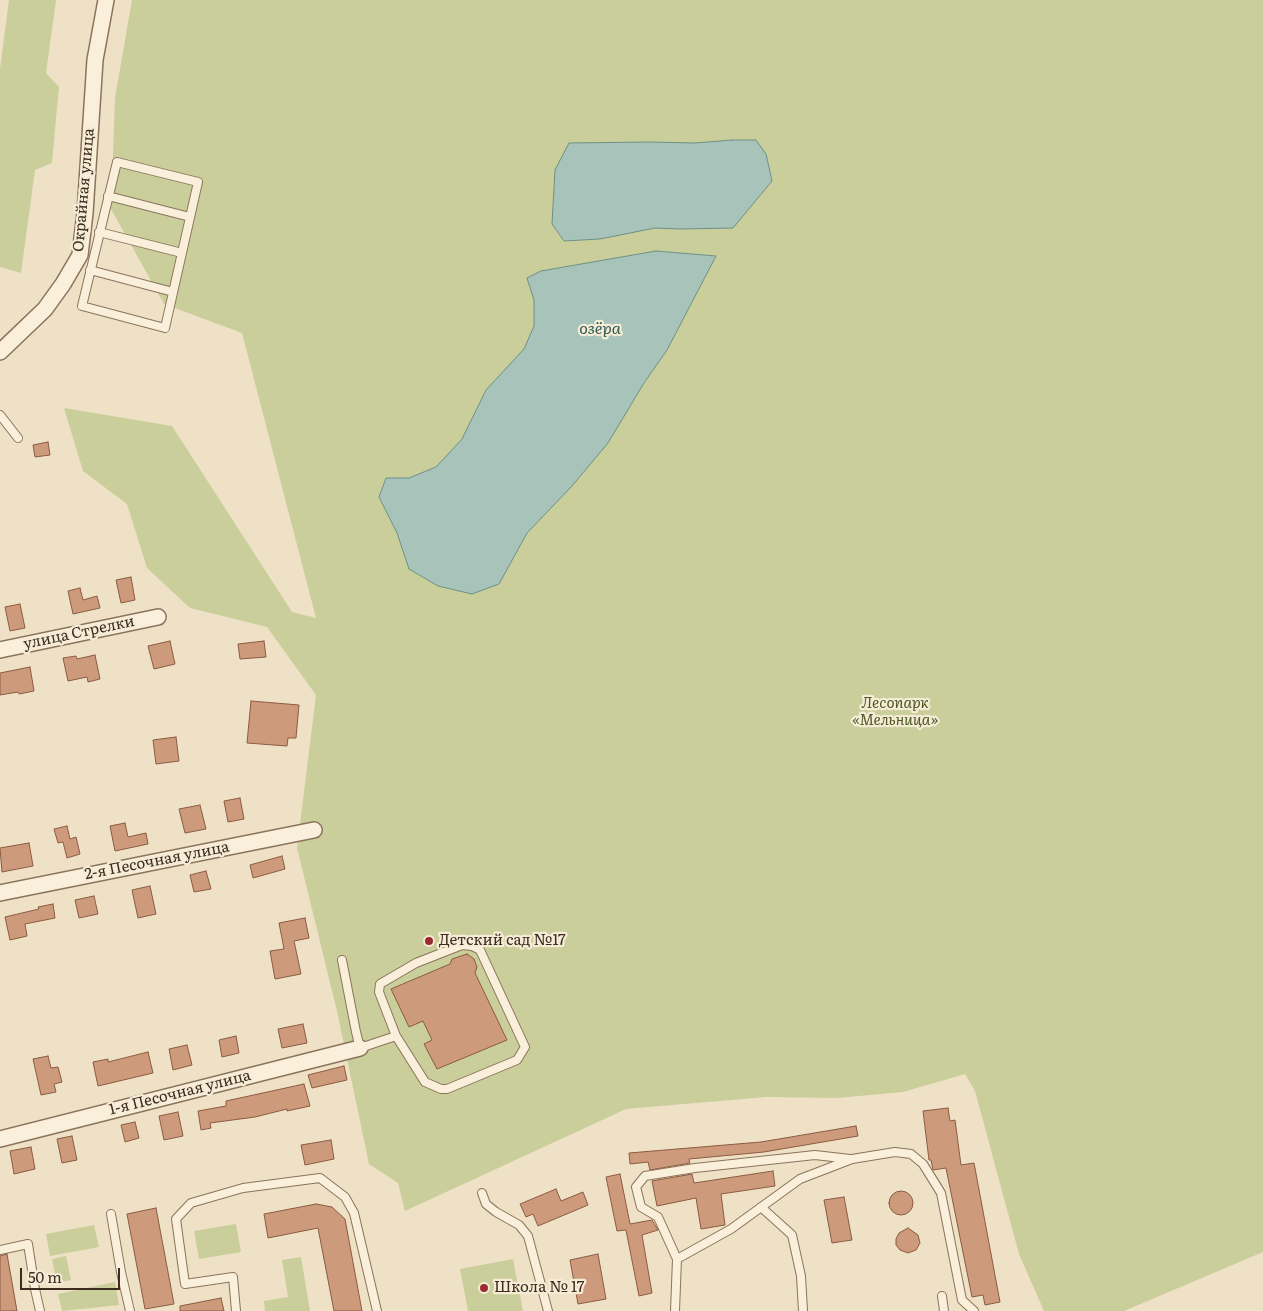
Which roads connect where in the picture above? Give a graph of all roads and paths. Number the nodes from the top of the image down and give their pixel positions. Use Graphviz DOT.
graph roads {
  1 [pos="106,0"];
  2 [pos="108,196"];
  3 [pos="190,217"];
  4 [pos="99,232"];
  5 [pos="182,253"];
  6 [pos="72,269"];
  7 [pos="89,272"];
  8 [pos="173,292"];
  9 [pos="0,352"];
  10 [pos="0,415"];
  11 [pos="18,438"];
  12 [pos="158,617"];
  13 [pos="0,650"];
  14 [pos="314,830"];
  15 [pos="0,893"];
  16 [pos="342,960"];
  17 [pos="396,1036"];
  18 [pos="360,1048"];
  19 [pos="0,1139"];
  20 [pos="852,1159"];
  21 [pos="482,1193"];
  22 [pos="761,1207"];
  23 [pos="110,1214"];
  24 [pos="0,1250"];
  25 [pos="677,1259"];
  26 [pos="942,1296"];
  27 [pos="40,1311"];
  28 [pos="130,1311"];
  29 [pos="236,1311"];
  30 [pos="377,1311"];
  31 [pos="548,1311"];
  32 [pos="675,1311"];
  33 [pos="803,1311"];
  34 [pos="944,1311"];
  35 [pos="974,1311"];
  1 -- 6 [label="street, Окрайная улица"];
  2 -- 3 [label="lane"];
  2 -- 3 [label="lane"];
  2 -- 4 [label="lane"];
  3 -- 5 [label="lane"];
  4 -- 5 [label="lane"];
  4 -- 7 [label="lane"];
  5 -- 8 [label="lane"];
  6 -- 7 [label="lane"];
  6 -- 9 [label="street, Окрайная улица"];
  7 -- 8 [label="lane"];
  7 -- 8 [label="lane"];
  10 -- 11 [label="lane"];
  12 -- 13 [label="street, улица Стрелки"];
  14 -- 15 [label="street, 2-я Песочная улица"];
  16 -- 18 [label="lane"];
  17 -- 17 [label="lane"];
  17 -- 18 [label="lane"];
  18 -- 19 [label="street, 1-я Песочная улица"];
  20 -- 22 [label="lane"];
  20 -- 25 [label="lane"];
  20 -- 35 [label="lane"];
  21 -- 31 [label="lane"];
  22 -- 25 [label="lane"];
  22 -- 33 [label="lane"];
  23 -- 28 [label="lane"];
  24 -- 27 [label="lane"];
  25 -- 32 [label="lane"];
  26 -- 34 [label="lane"];
  29 -- 30 [label="lane"];
}
